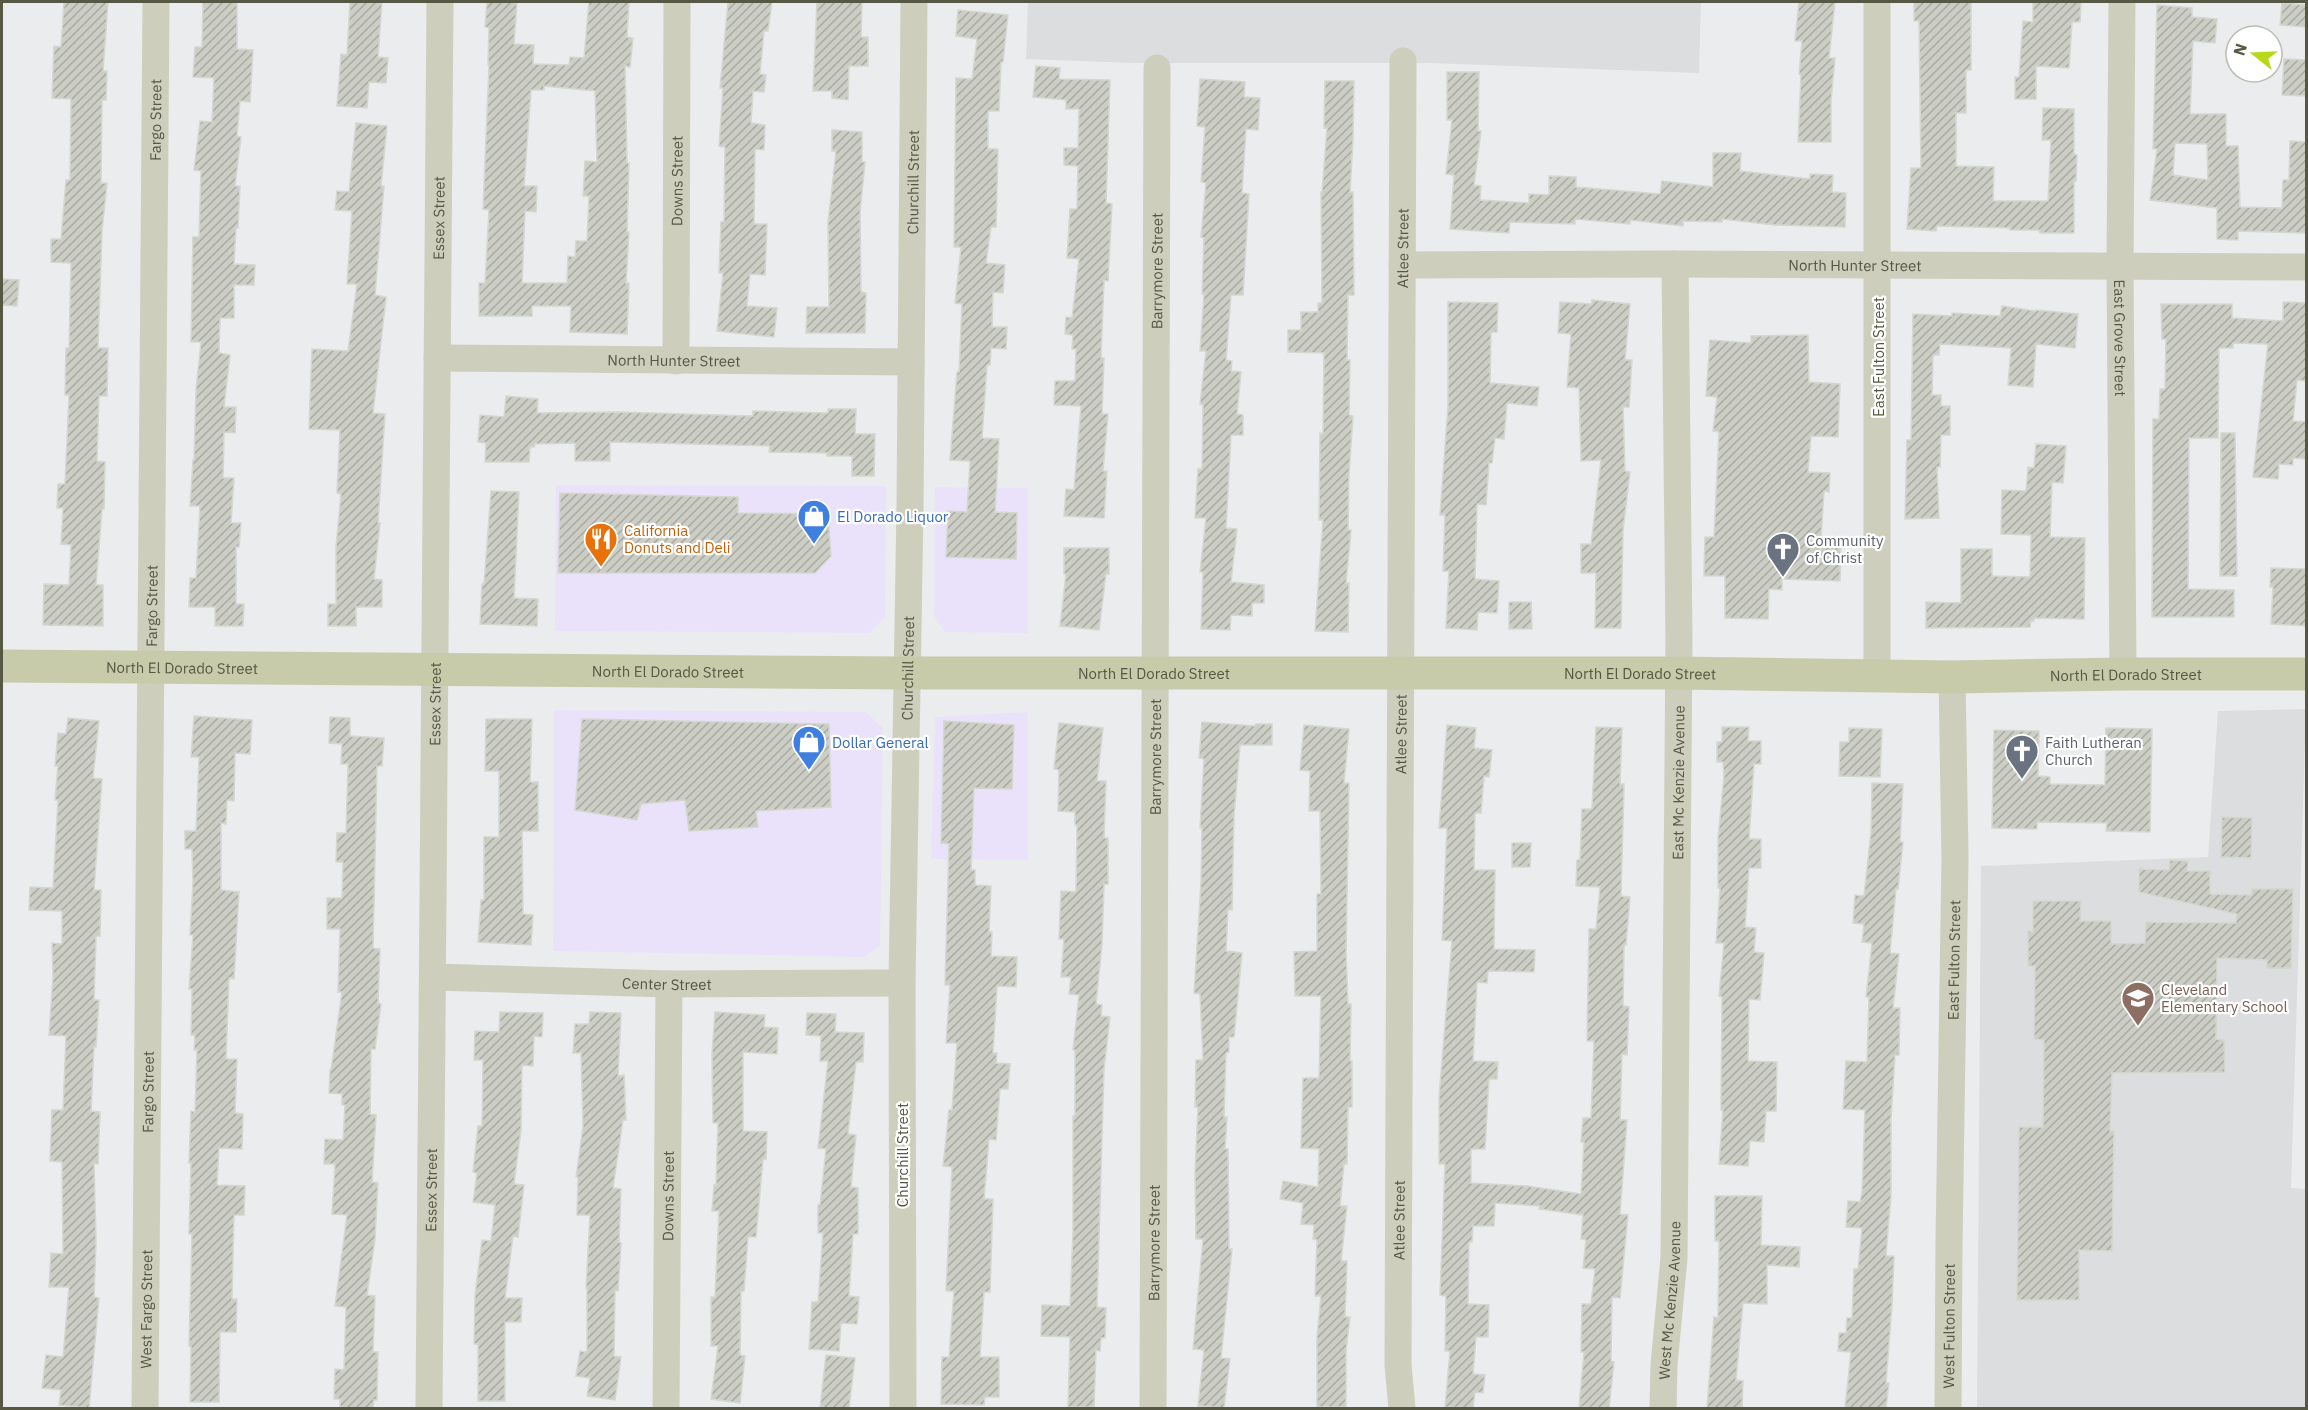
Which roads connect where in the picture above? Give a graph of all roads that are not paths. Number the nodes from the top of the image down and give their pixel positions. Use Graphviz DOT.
graph roads {
  1 [pos="156,2"];
  2 [pos="440,2"];
  3 [pos="677,2"];
  4 [pos="914,2"];
  5 [pos="1877,2"];
  6 [pos="2122,2"];
  7 [pos="1403,61"];
  8 [pos="1157,68"];
  9 [pos="1675,264"];
  10 [pos="1402,265"];
  11 [pos="1878,265"];
  12 [pos="2120,266"];
  13 [pos="2307,267"];
  14 [pos="437,358"];
  15 [pos="676,361"];
  16 [pos="911,362"];
  17 [pos="2,666"];
  18 [pos="151,667"];
  19 [pos="435,668"];
  20 [pos="1156,672"];
  21 [pos="907,673"];
  22 [pos="1401,673"];
  23 [pos="1678,673"];
  24 [pos="2123,674"];
  25 [pos="2307,674"];
  26 [pos="1877,676"];
  27 [pos="1952,677"];
  28 [pos="433,977"];
  29 [pos="902,983"];
  30 [pos="669,984"];
  31 [pos="1674,1193"];
  32 [pos="147,1209"];
  33 [pos="1949,1243"];
  34 [pos="145,1408"];
  35 [pos="429,1408"];
  36 [pos="666,1408"];
  37 [pos="903,1408"];
  38 [pos="1153,1408"];
  39 [pos="1402,1408"];
  40 [pos="1663,1408"];
  41 [pos="1948,1408"];
  1 -- 18 [label="street, Fargo Street"];
  2 -- 14 [label="street, Essex Street"];
  3 -- 15 [label="street, Downs Street"];
  4 -- 16 [label="street, Churchill Street"];
  5 -- 11 [label="street, East Fulton Street"];
  6 -- 12 [label="street, East Grove Street"];
  7 -- 10 [label="street, Atlee Street"];
  8 -- 20 [label="street, Barrymore Street"];
  9 -- 10 [label="street, North Hunter Street"];
  9 -- 11 [label="street, North Hunter Street"];
  9 -- 23 [label="street, East Mc Kenzie Avenue"];
  10 -- 22 [label="street, Atlee Street"];
  11 -- 12 [label="street, North Hunter Street"];
  11 -- 26 [label="street, East Fulton Street"];
  12 -- 13 [label="street, North Hunter Street"];
  12 -- 24 [label="street, East Grove Street"];
  14 -- 15 [label="street, North Hunter Street"];
  14 -- 19 [label="street, Essex Street"];
  15 -- 16 [label="street, North Hunter Street"];
  16 -- 21 [label="street, Churchill Street"];
  17 -- 18 [label="main road, North El Dorado Street"];
  18 -- 19 [label="main road, North El Dorado Street"];
  18 -- 32 [label="street, Fargo Street"];
  19 -- 21 [label="main road, North El Dorado Street"];
  19 -- 28 [label="street, Essex Street"];
  20 -- 21 [label="main road, North El Dorado Street"];
  20 -- 22 [label="main road, North El Dorado Street"];
  20 -- 38 [label="street, Barrymore Street"];
  21 -- 29 [label="street, Churchill Street"];
  22 -- 23 [label="main road, North El Dorado Street"];
  22 -- 39 [label="street, Atlee Street"];
  23 -- 26 [label="main road, North El Dorado Street"];
  23 -- 31 [label="street, East Mc Kenzie Avenue"];
  24 -- 25 [label="main road, North El Dorado Street"];
  24 -- 27 [label="main road, North El Dorado Street"];
  26 -- 27 [label="main road, North El Dorado Street"];
  27 -- 33 [label="street, East Fulton Street"];
  28 -- 30 [label="street, Center Street"];
  28 -- 35 [label="street, Essex Street"];
  29 -- 30 [label="street, Center Street"];
  29 -- 37 [label="street, Churchill Street"];
  30 -- 36 [label="street, Downs Street"];
  31 -- 40 [label="street, West Mc Kenzie Avenue"];
  32 -- 34 [label="street, West Fargo Street"];
  33 -- 41 [label="street, West Fulton Street"];
}
